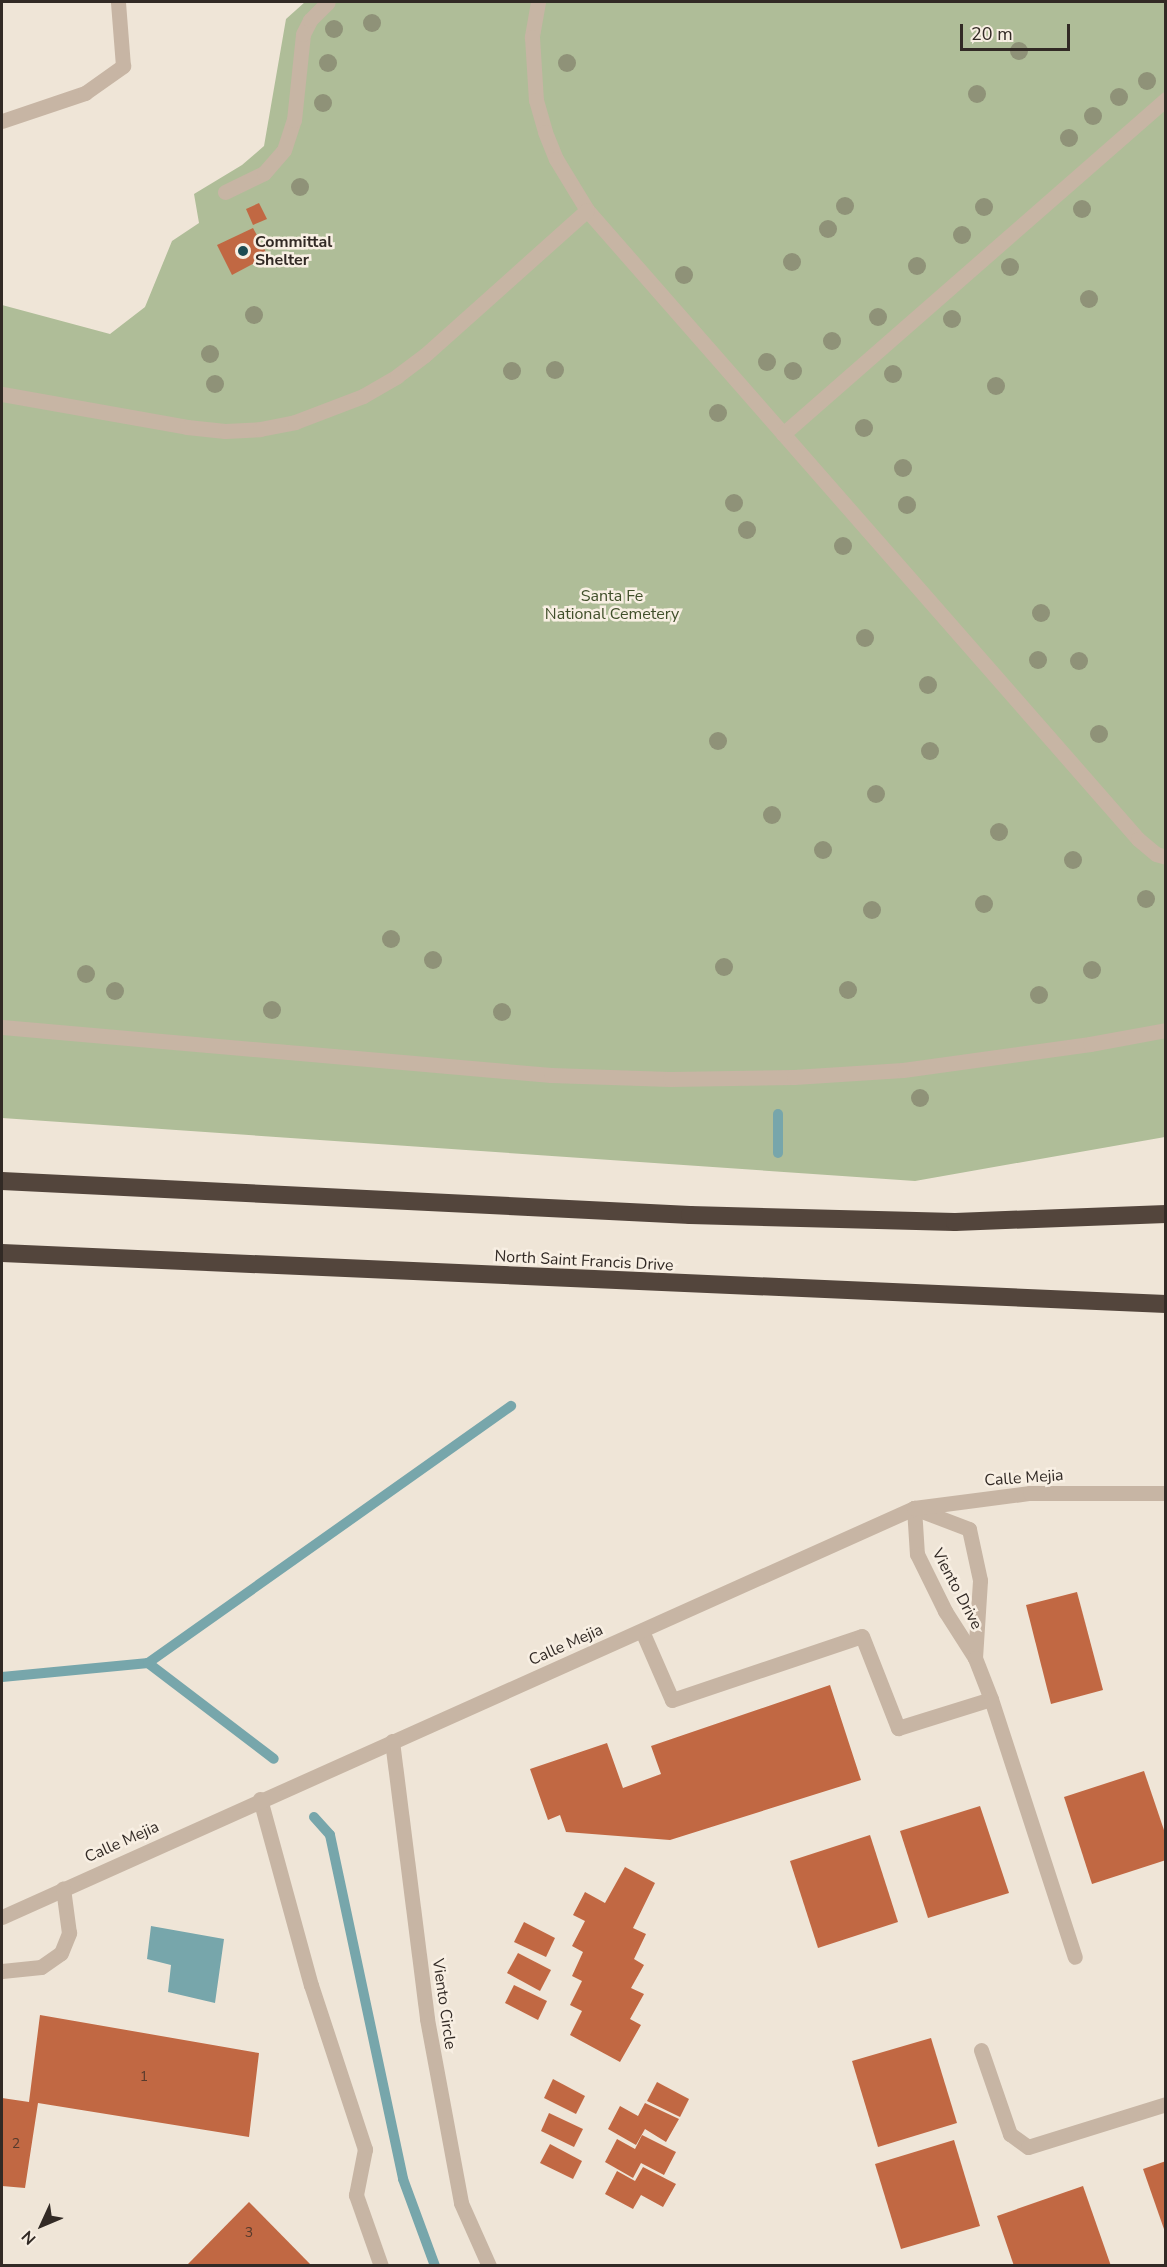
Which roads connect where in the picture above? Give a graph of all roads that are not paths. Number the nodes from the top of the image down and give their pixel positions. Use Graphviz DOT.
graph roads {
  1 [pos="118,2"];
  2 [pos="328,2"];
  3 [pos="533,3"];
  4 [pos="1166,99"];
  5 [pos="2,121"];
  6 [pos="225,192"];
  7 [pos="588,210"];
  8 [pos="2,394"];
  9 [pos="783,434"];
  10 [pos="1166,857"];
  11 [pos="2,1027"];
  12 [pos="1166,1030"];
  13 [pos="2,1181"];
  14 [pos="1166,1214"];
  15 [pos="2,1253"];
  16 [pos="1166,1304"];
  17 [pos="1166,1493"];
  18 [pos="914,1508"];
  19 [pos="642,1631"];
  20 [pos="975,1658"];
  21 [pos="991,1699"];
  22 [pos="392,1741"];
  23 [pos="260,1799"];
  24 [pos="63,1888"];
  25 [pos="2,1917"];
  26 [pos="1075,1957"];
  27 [pos="2,1971"];
  28 [pos="981,2050"];
  29 [pos="1166,2104"];
  30 [pos="381,2265"];
  31 [pos="489,2265"];
  1 -- 5 [label="street"];
  2 -- 6 [label="street"];
  3 -- 7 [label="street"];
  4 -- 9 [label="street"];
  7 -- 8 [label="street"];
  7 -- 9 [label="street"];
  9 -- 10 [label="street"];
  11 -- 12 [label="street"];
  13 -- 14 [label="highway"];
  15 -- 16 [label="highway, North Saint Francis Drive"];
  17 -- 18 [label="street, Calle Mejia"];
  18 -- 19 [label="street, Calle Mejia"];
  18 -- 20 [label="street, Viento Drive"];
  18 -- 20 [label="street, Viento Drive"];
  19 -- 21 [label="street"];
  19 -- 22 [label="street, Calle Mejia"];
  20 -- 21 [label="street, Viento Drive"];
  21 -- 26 [label="street, Viento Drive"];
  22 -- 23 [label="street, Calle Mejia"];
  22 -- 31 [label="street, Viento Circle"];
  23 -- 24 [label="street, Calle Mejia"];
  23 -- 30 [label="street"];
  24 -- 25 [label="street, Calle Mejia"];
  24 -- 27 [label="street"];
  28 -- 29 [label="street"];
}
